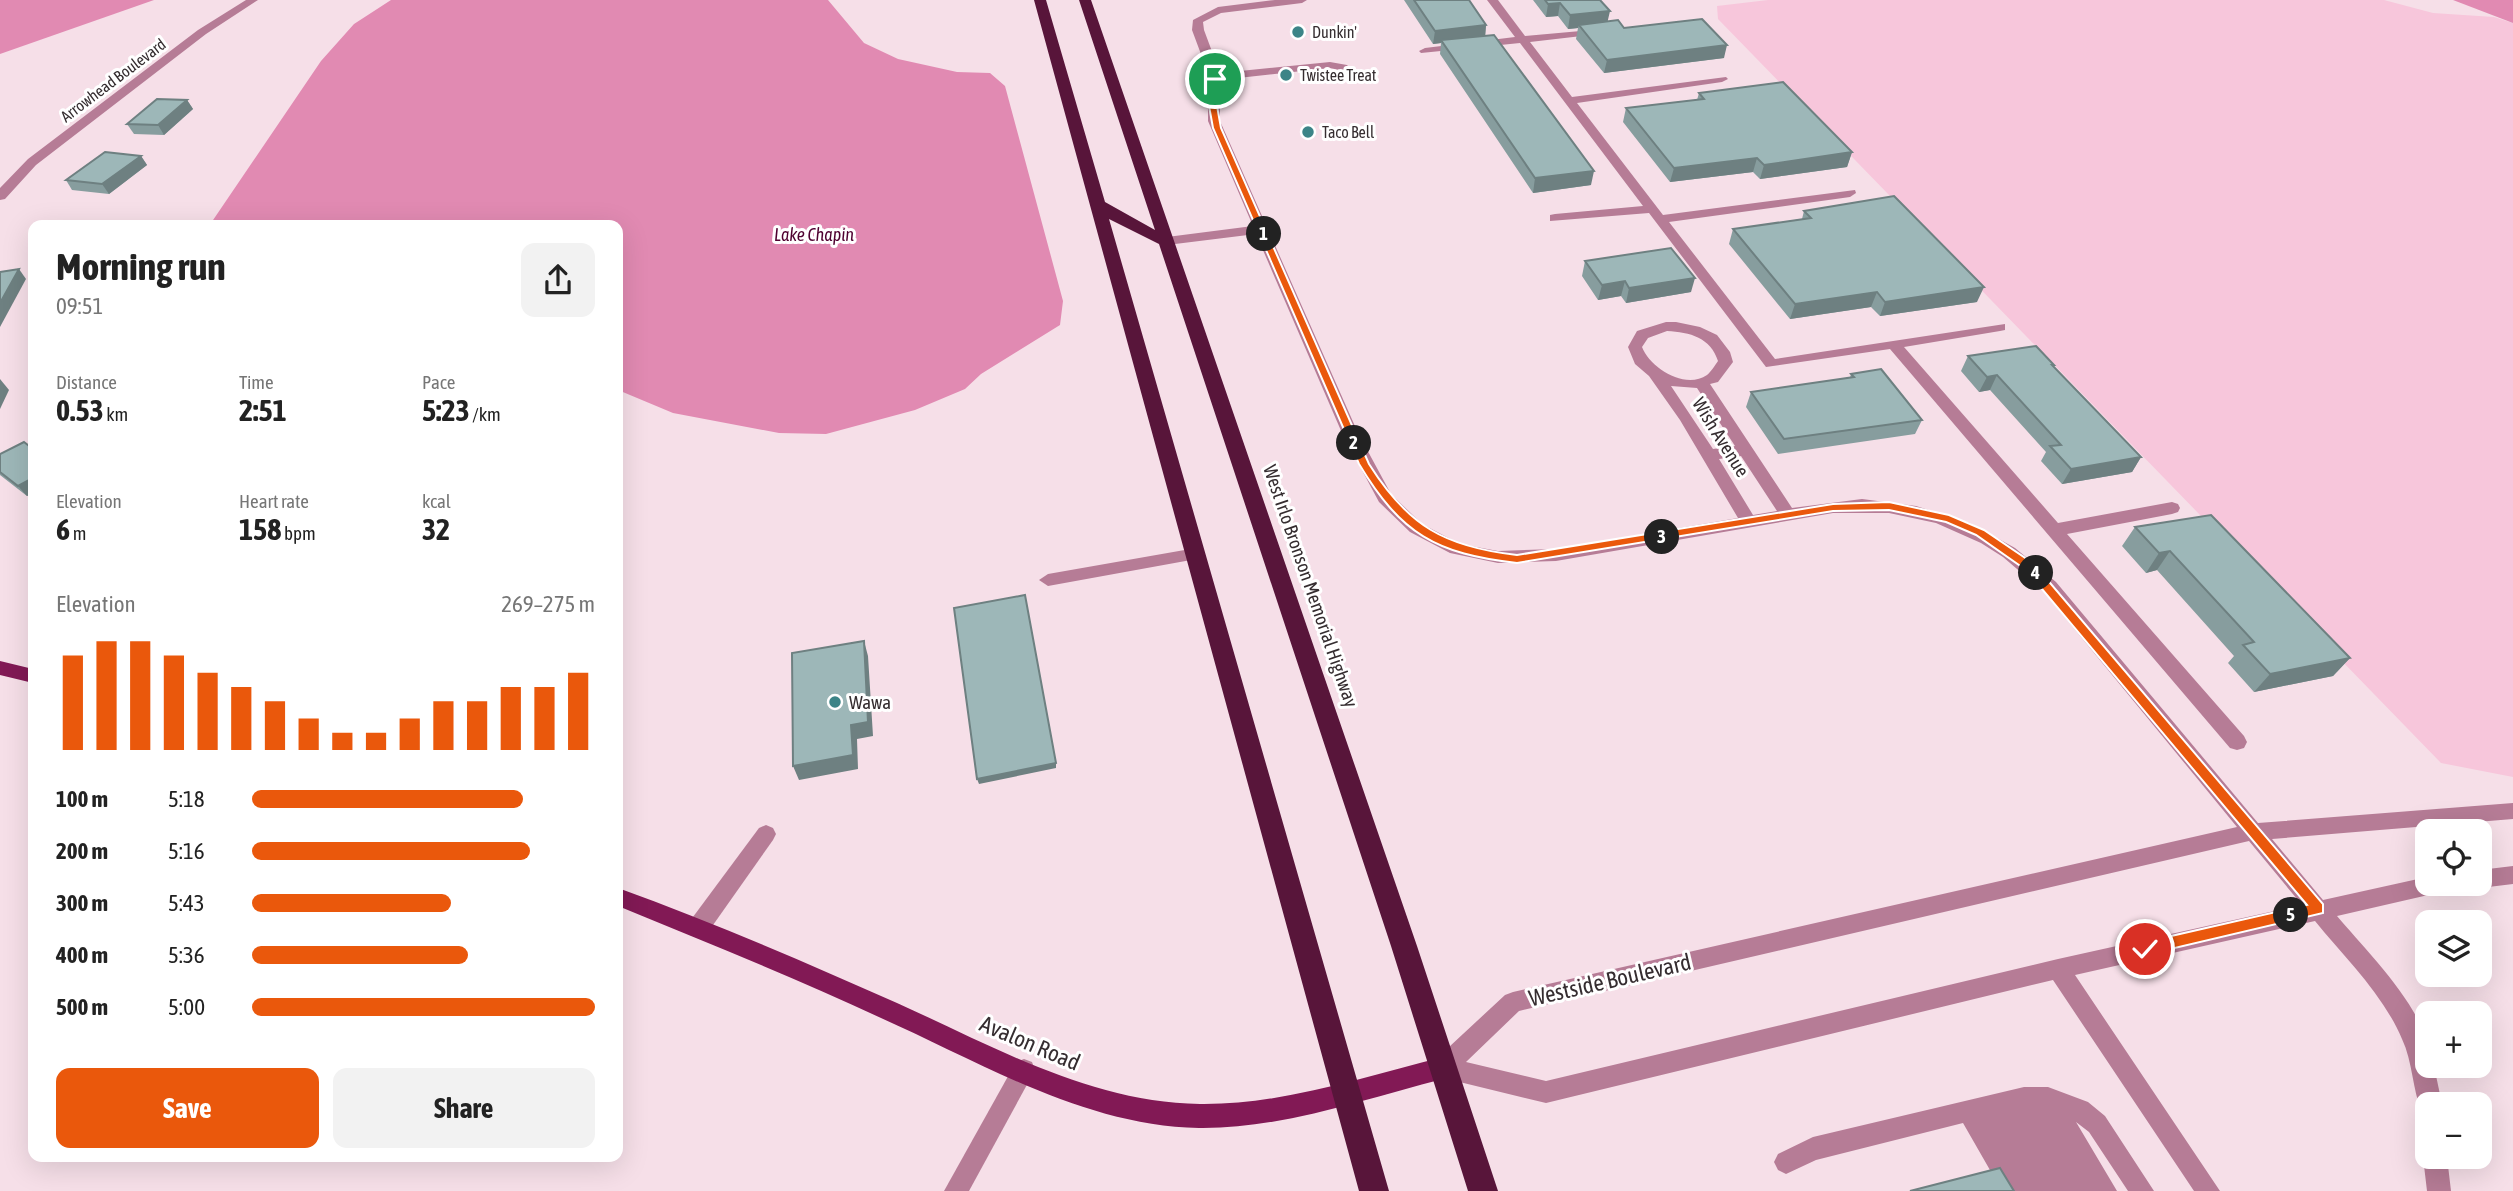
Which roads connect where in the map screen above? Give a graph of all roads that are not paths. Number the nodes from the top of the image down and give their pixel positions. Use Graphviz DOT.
graph roads {
  1 [pos="253,0"];
  2 [pos="1040,0"];
  3 [pos="1085,0"];
  4 [pos="1302,0"];
  5 [pos="1492,0"];
  6 [pos="1610,29"];
  7 [pos="1523,41"];
  8 [pos="1425,51"];
  9 [pos="1215,77"];
  10 [pos="1722,79"];
  11 [pos="1354,81"];
  12 [pos="1569,101"];
  13 [pos="1850,193"];
  14 [pos="0,196"];
  15 [pos="1098,205"];
  16 [pos="1656,214"];
  17 [pos="1555,218"];
  18 [pos="1261,229"];
  19 [pos="1167,241"];
  20 [pos="2000,327"];
  21 [pos="1754,342"];
  22 [pos="1892,344"];
  23 [pos="1725,353"];
  24 [pos="1656,375"];
  25 [pos="1701,382"];
  26 [pos="1744,450"];
  27 [pos="1709,455"];
  28 [pos="2172,508"];
  29 [pos="1788,515"];
  30 [pos="1749,522"];
  31 [pos="2054,530"];
  32 [pos="1196,554"];
  33 [pos="1048,580"];
  34 [pos="0,668"];
  35 [pos="28,675"];
  36 [pos="2237,742"];
  37 [pos="2513,811"];
  38 [pos="2252,832"];
  39 [pos="766,834"];
  40 [pos="2513,875"];
  41 [pos="2492,878"];
  42 [pos="2415,889"];
  43 [pos="623,899"];
  44 [pos="2318,909"];
  45 [pos="698,928"];
  46 [pos="2058,969"];
  47 [pos="1443,1068"];
  48 [pos="1024,1070"];
  49 [pos="1346,1091"];
  50 [pos="2428,1092"];
  51 [pos="2006,1103"];
  52 [pos="1786,1162"];
  53 [pos="2436,1169"];
  54 [pos="956,1191"];
  55 [pos="1374,1191"];
  56 [pos="1483,1191"];
  57 [pos="2015,1191"];
  58 [pos="2035,1191"];
  59 [pos="2058,1191"];
  60 [pos="2082,1191"];
  61 [pos="2105,1191"];
  62 [pos="2142,1191"];
  63 [pos="2208,1191"];
  64 [pos="2439,1191"];
  1 -- 14 [label="street, Arrowhead Boulevard"];
  2 -- 15 [label="highway"];
  3 -- 19 [label="highway, West Irlo Bronson Memorial Highway"];
  4 -- 9 [label="street"];
  5 -- 7 [label="street"];
  6 -- 7 [label="street"];
  7 -- 8 [label="street"];
  7 -- 12 [label="street"];
  9 -- 11 [label="street"];
  9 -- 18 [label="street"];
  10 -- 12 [label="street"];
  12 -- 16 [label="street"];
  13 -- 16 [label="street"];
  15 -- 19 [label="highway"];
  15 -- 32 [label="highway"];
  16 -- 17 [label="street"];
  16 -- 21 [label="street"];
  18 -- 19 [label="street"];
  18 -- 30 [label="street"];
  19 -- 47 [label="highway, West Irlo Bronson Memorial Highway"];
  20 -- 22 [label="street"];
  21 -- 22 [label="street"];
  21 -- 23 [label="street"];
  22 -- 31 [label="street"];
  23 -- 24 [label="street, Wish Avenue"];
  23 -- 25 [label="street, Wish Avenue"];
  24 -- 25 [label="street, Wish Avenue"];
  24 -- 27 [label="street, Wish Avenue"];
  25 -- 26 [label="street, Wish Avenue"];
  26 -- 27 [label="street"];
  26 -- 29 [label="street, Wish Avenue"];
  27 -- 30 [label="street, Wish Avenue"];
  28 -- 31 [label="street"];
  29 -- 30 [label="street"];
  29 -- 38 [label="street"];
  31 -- 36 [label="street"];
  32 -- 33 [label="street"];
  32 -- 49 [label="highway"];
  34 -- 35 [label="main road"];
  37 -- 38 [label="street, Westside Boulevard"];
  38 -- 44 [label="street"];
  38 -- 47 [label="street, Westside Boulevard"];
  39 -- 45 [label="street"];
  40 -- 41 [label="street"];
  42 -- 44 [label="street"];
  43 -- 45 [label="main road, Avalon Road"];
  44 -- 46 [label="street"];
  44 -- 50 [label="street"];
  45 -- 48 [label="main road, Avalon Road"];
  46 -- 47 [label="street"];
  46 -- 63 [label="street"];
  47 -- 49 [label="main road, Avalon Road"];
  47 -- 56 [label="highway, West Irlo Bronson Memorial Highway"];
  48 -- 49 [label="main road, Avalon Road"];
  48 -- 54 [label="street"];
  49 -- 55 [label="highway"];
  51 -- 52 [label="street"];
  51 -- 57 [label="street"];
  51 -- 58 [label="street"];
  51 -- 59 [label="street"];
  51 -- 60 [label="street"];
  51 -- 61 [label="street"];
  51 -- 62 [label="street"];
  53 -- 64 [label="street"];
}
